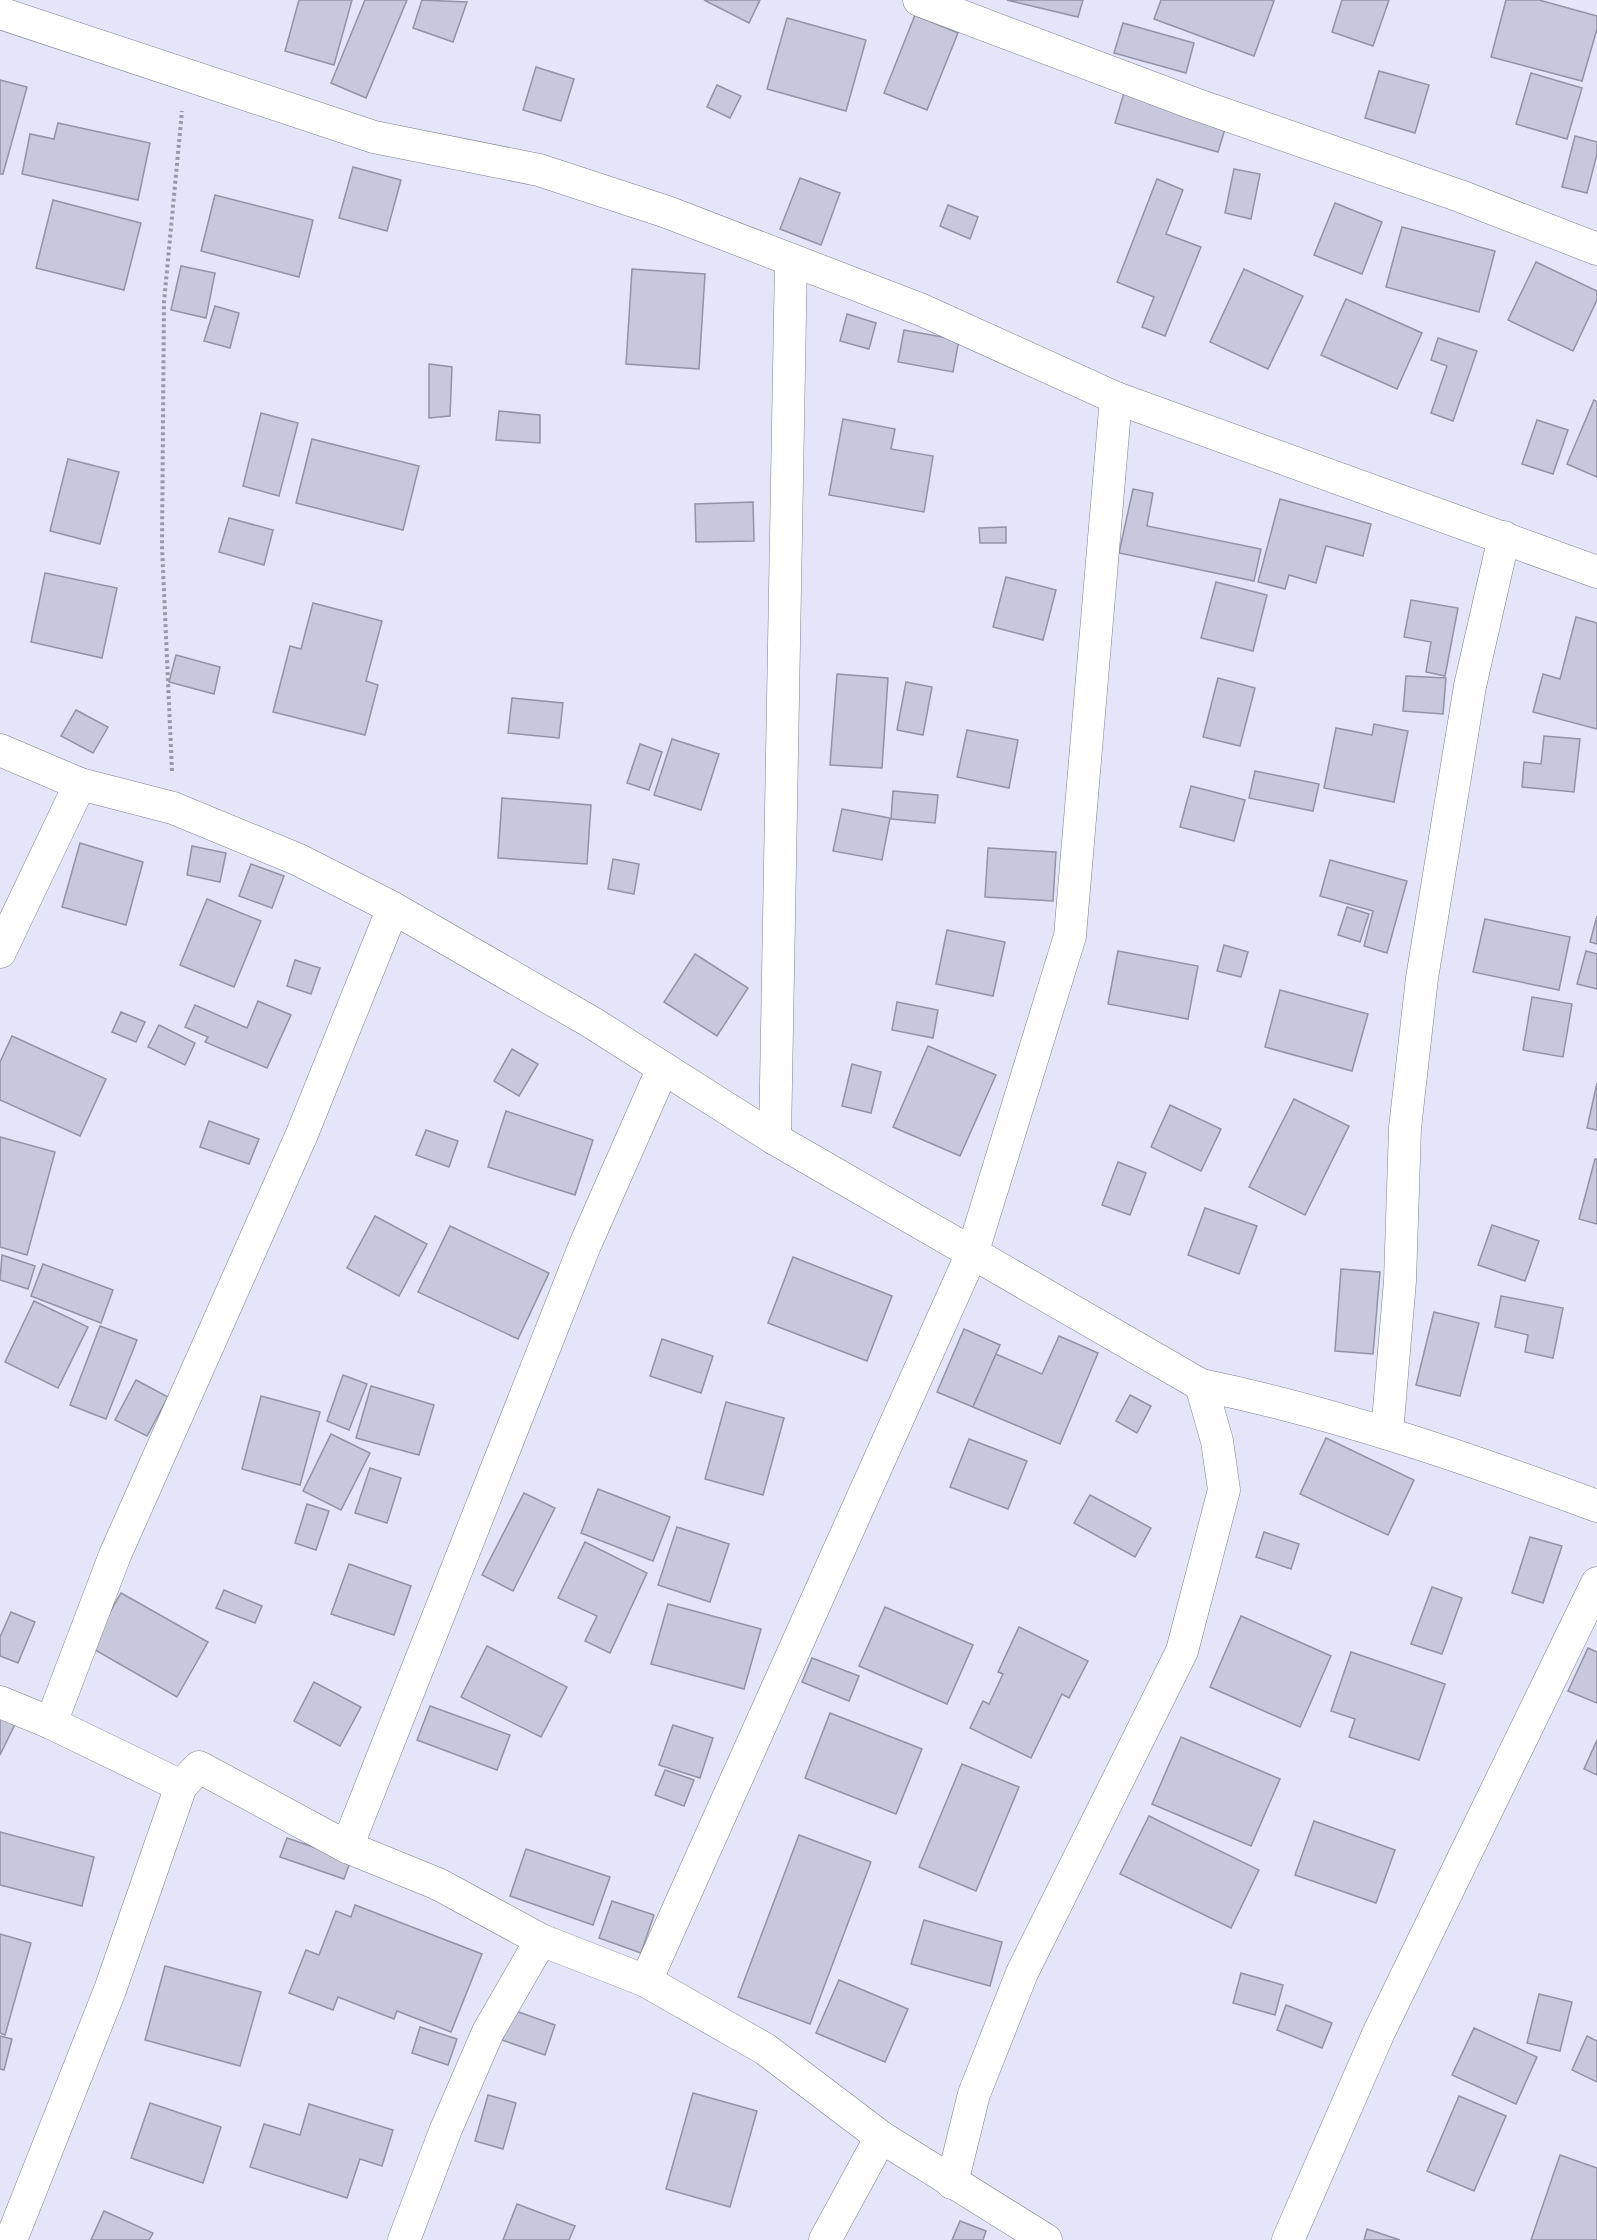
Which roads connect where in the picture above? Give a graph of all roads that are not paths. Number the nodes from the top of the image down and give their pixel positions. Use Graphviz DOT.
graph roads {
  1 [pos="919,0"];
  2 [pos="0,13"];
  3 [pos="1597,249"];
  4 [pos="791,260"];
  5 [pos="1116,398"];
  6 [pos="1504,537"];
  7 [pos="1597,572"];
  8 [pos="0,750"];
  9 [pos="80,784"];
  10 [pos="393,908"];
  11 [pos="0,952"];
  12 [pos="663,1068"];
  13 [pos="775,1138"];
  14 [pos="973,1251"];
  15 [pos="1201,1385"];
  16 [pos="1387,1433"];
  17 [pos="1597,1506"];
  18 [pos="1597,1582"];
  19 [pos="0,1702"];
  20 [pos="51,1723"];
  21 [pos="181,1786"];
  22 [pos="347,1847"];
  23 [pos="541,1940"];
  24 [pos="646,1981"];
  25 [pos="881,2136"];
  26 [pos="952,2183"];
  27 [pos="11,2240"];
  28 [pos="404,2240"];
  29 [pos="825,2240"];
  30 [pos="1047,2240"];
  31 [pos="1288,2240"];
  1 -- 3 [label="street"];
  2 -- 4 [label="street"];
  4 -- 5 [label="street"];
  4 -- 13 [label="street"];
  5 -- 6 [label="street"];
  5 -- 14 [label="street"];
  6 -- 7 [label="street"];
  6 -- 16 [label="street"];
  8 -- 9 [label="street"];
  9 -- 10 [label="street"];
  9 -- 11 [label="street"];
  10 -- 12 [label="street"];
  10 -- 20 [label="street"];
  12 -- 13 [label="street"];
  12 -- 22 [label="street"];
  13 -- 14 [label="street"];
  14 -- 15 [label="street"];
  14 -- 24 [label="street"];
  15 -- 16 [label="street"];
  15 -- 26 [label="street"];
  16 -- 17 [label="street"];
  18 -- 31 [label="street"];
  19 -- 20 [label="street"];
  20 -- 21 [label="street"];
  21 -- 22 [label="street"];
  21 -- 27 [label="street"];
  22 -- 23 [label="street"];
  23 -- 24 [label="street"];
  23 -- 28 [label="street"];
  24 -- 25 [label="street"];
  25 -- 26 [label="street"];
  25 -- 29 [label="street"];
  26 -- 30 [label="street"];
}
